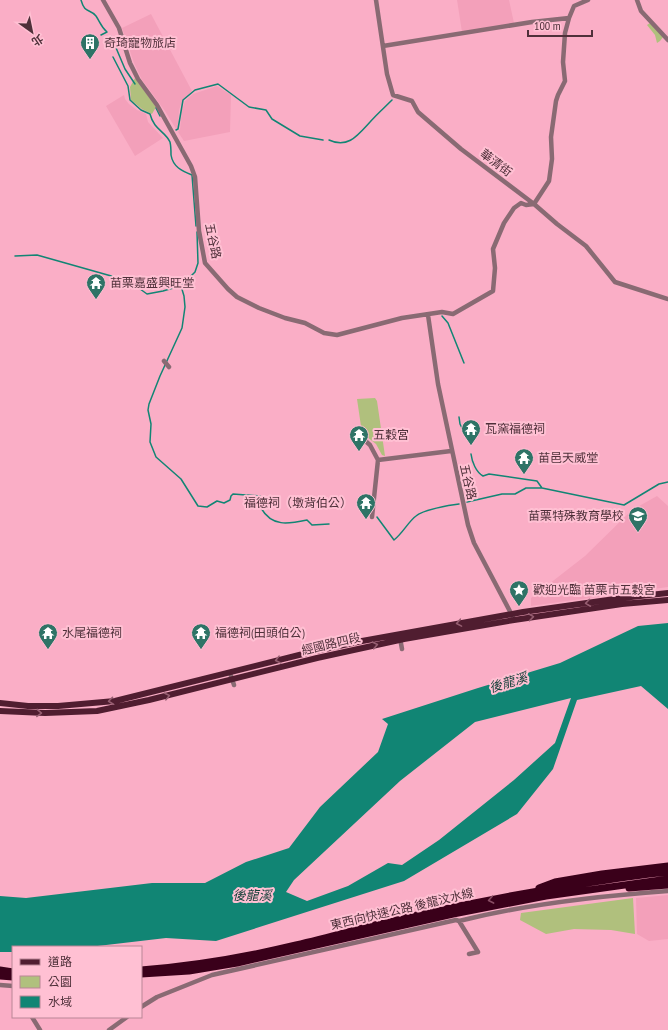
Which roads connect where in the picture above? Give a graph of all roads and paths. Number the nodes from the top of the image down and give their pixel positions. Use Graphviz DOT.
graph roads {
  1 [pos="103,0"];
  2 [pos="376,0"];
  3 [pos="588,0"];
  4 [pos="637,0"];
  5 [pos="569,18"];
  6 [pos="668,40"];
  7 [pos="383,46"];
  8 [pos="534,204"];
  9 [pos="668,299"];
  10 [pos="428,315"];
  11 [pos="164,361"];
  12 [pos="169,367"];
  13 [pos="354,431"];
  14 [pos="451,451"];
  15 [pos="378,460"];
  16 [pos="372,517"];
  17 [pos="668,593"];
  18 [pos="668,600"];
  19 [pos="513,617"];
  20 [pos="400,637"];
  21 [pos="402,649"];
  22 [pos="232,679"];
  23 [pos="0,703"];
  24 [pos="0,711"];
  25 [pos="668,866"];
  26 [pos="668,872"];
  27 [pos="668,879"];
  28 [pos="668,885"];
  29 [pos="668,890"];
  30 [pos="532,892"];
  31 [pos="546,896"];
  32 [pos="459,921"];
  33 [pos="469,954"];
  34 [pos="0,970"];
  35 [pos="142,970"];
  36 [pos="12,972"];
  37 [pos="142,974"];
  38 [pos="0,976"];
  39 [pos="12,977"];
  40 [pos="0,985"];
  41 [pos="12,986"];
  42 [pos="142,1006"];
  43 [pos="33,1018"];
  44 [pos="126,1018"];
  45 [pos="40,1030"];
  46 [pos="109,1030"];
  1 -- 10 [label="street, 五谷路"];
  2 -- 7 [label="street, 華清街"];
  3 -- 5 [label="street"];
  4 -- 6 [label="street"];
  5 -- 7 [label="street"];
  5 -- 8 [label="street"];
  7 -- 8 [label="street, 華清街"];
  8 -- 9 [label="street, 華清街"];
  8 -- 10 [label="street, 五谷路"];
  10 -- 14 [label="street, 五谷路"];
  11 -- 12 [label="street"];
  13 -- 15 [label="street"];
  14 -- 15 [label="street"];
  14 -- 19 [label="street, 五谷路"];
  15 -- 16 [label="street"];
  17 -- 19 [label="main road, 經國路四段, one-way"];
  19 -- 18 [label="main road, 經國路四段, one-way"];
  19 -- 20 [label="main road, 經國路四段"];
  20 -- 21 [label="street"];
  20 -- 22 [label="main road, 經國路四段"];
  22 -- 23 [label="main road, 經國路四段, one-way"];
  24 -- 22 [label="main road, 經國路四段, one-way"];
  25 -- 30 [label="highway"];
  26 -- 30 [label="highway, 東西向快速公路 後龍汶水線"];
  27 -- 31 [label="highway, 東西向快速公路 後龍汶水線"];
  28 -- 31 [label="highway"];
  29 -- 32 [label="street"];
  30 -- 35 [label="highway, 東西向快速公路 後龍汶水線, one-way"];
  31 -- 37 [label="highway, 東西向快速公路 後龍汶水線"];
  32 -- 33 [label="street"];
  32 -- 42 [label="street"];
  34 -- 36 [label="highway"];
  38 -- 39 [label="highway"];
  40 -- 41 [label="street"];
  43 -- 45 [label="street"];
  44 -- 46 [label="street"];
}
